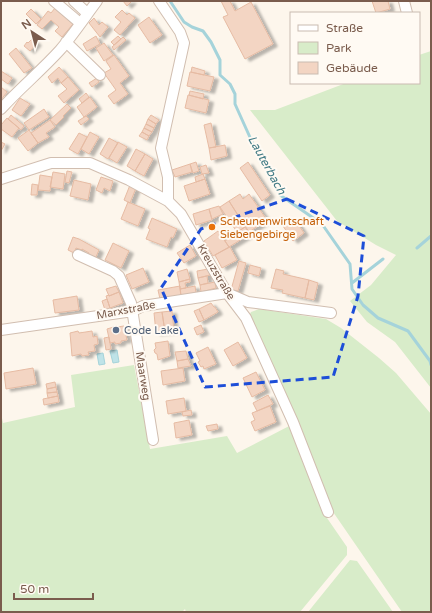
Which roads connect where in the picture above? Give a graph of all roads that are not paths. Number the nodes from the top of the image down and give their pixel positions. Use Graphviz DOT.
graph roads {
  1 [pos="54,1"];
  2 [pos="74,1"];
  3 [pos="97,1"];
  4 [pos="159,1"];
  5 [pos="404,1"];
  6 [pos="407,12"];
  7 [pos="87,13"];
  8 [pos="80,23"];
  9 [pos="66,42"];
  10 [pos="100,75"];
  11 [pos="1,109"];
  12 [pos="1,178"];
  13 [pos="168,201"];
  14 [pos="78,255"];
  15 [pos="227,294"];
  16 [pos="133,311"];
  17 [pos="331,313"];
  18 [pos="1,330"];
  19 [pos="153,440"];
  20 [pos="328,512"];
  1 -- 8 [label="street"];
  2 -- 7 [label="street"];
  3 -- 7 [label="street"];
  4 -- 13 [label="street"];
  5 -- 6 [label="street"];
  7 -- 8 [label="street"];
  8 -- 9 [label="street"];
  9 -- 10 [label="street"];
  9 -- 11 [label="street"];
  12 -- 13 [label="street, Kreuzstraße"];
  13 -- 15 [label="street, Kreuzstraße"];
  14 -- 16 [label="street, Maarweg"];
  15 -- 16 [label="street, Marxstraße"];
  15 -- 17 [label="street"];
  15 -- 20 [label="street, Kreuzstraße"];
  16 -- 18 [label="street, Marxstraße"];
  16 -- 19 [label="street, Maarweg"];
}
